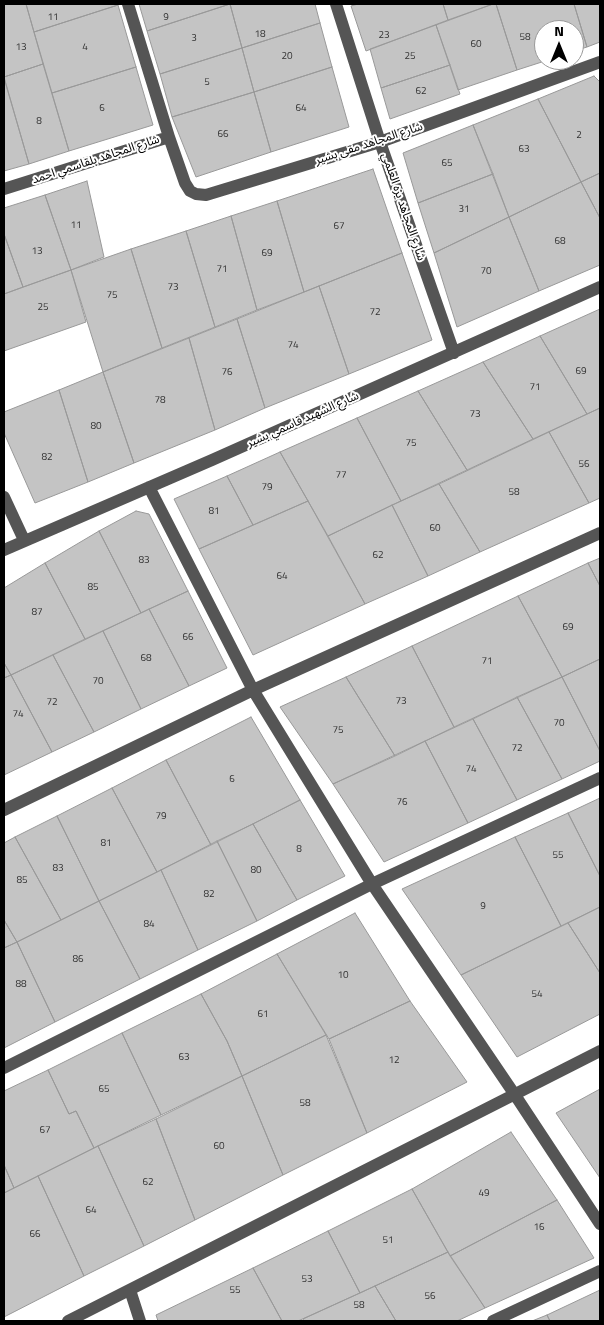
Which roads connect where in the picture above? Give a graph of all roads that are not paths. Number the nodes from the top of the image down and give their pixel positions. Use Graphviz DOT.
graph roads {
  1 [pos="128,4"];
  2 [pos="336,4"];
  3 [pos="600,62"];
  4 [pos="169,137"];
  5 [pos="380,142"];
  6 [pos="4,189"];
  7 [pos="600,287"];
  8 [pos="454,353"];
  9 [pos="149,487"];
  10 [pos="4,497"];
  11 [pos="600,532"];
  12 [pos="24,540"];
  13 [pos="4,550"];
  14 [pos="253,690"];
  15 [pos="600,778"];
  16 [pos="4,810"];
  17 [pos="372,884"];
  18 [pos="600,1050"];
  19 [pos="4,1068"];
  20 [pos="515,1095"];
  21 [pos="600,1224"];
  22 [pos="600,1271"];
  23 [pos="130,1290"];
  24 [pos="68,1321"];
  25 [pos="140,1321"];
  26 [pos="493,1321"];
  1 -- 4 [label="street, شارع المجاهد بلقاسمي احمد"];
  2 -- 5 [label="street, شارع المجاهد يزه العلمي"];
  3 -- 5 [label="street, شارع المجاهد مقى بشير"];
  4 -- 5 [label="street, شارع المجاهد مقى بشير"];
  4 -- 6 [label="street, شارع المجاهد بلقاسمي احمد"];
  5 -- 8 [label="street, شارع المجاهد يزه العلمي"];
  7 -- 8 [label="street, شارع الشهيد قاسمي بشير"];
  8 -- 9 [label="street, شارع الشهيد قاسمي بشير"];
  9 -- 12 [label="street, شارع الشهيد قاسمي بشير"];
  9 -- 14 [label="street"];
  10 -- 12 [label="street"];
  11 -- 14 [label="street"];
  12 -- 13 [label="street, شارع الشهيد قاسمي بشير"];
  14 -- 16 [label="street"];
  14 -- 17 [label="street"];
  15 -- 17 [label="street"];
  17 -- 19 [label="street"];
  17 -- 20 [label="street"];
  18 -- 20 [label="street"];
  20 -- 21 [label="street"];
  20 -- 23 [label="street"];
  22 -- 26 [label="street"];
  23 -- 24 [label="street"];
  23 -- 25 [label="street"];
}
